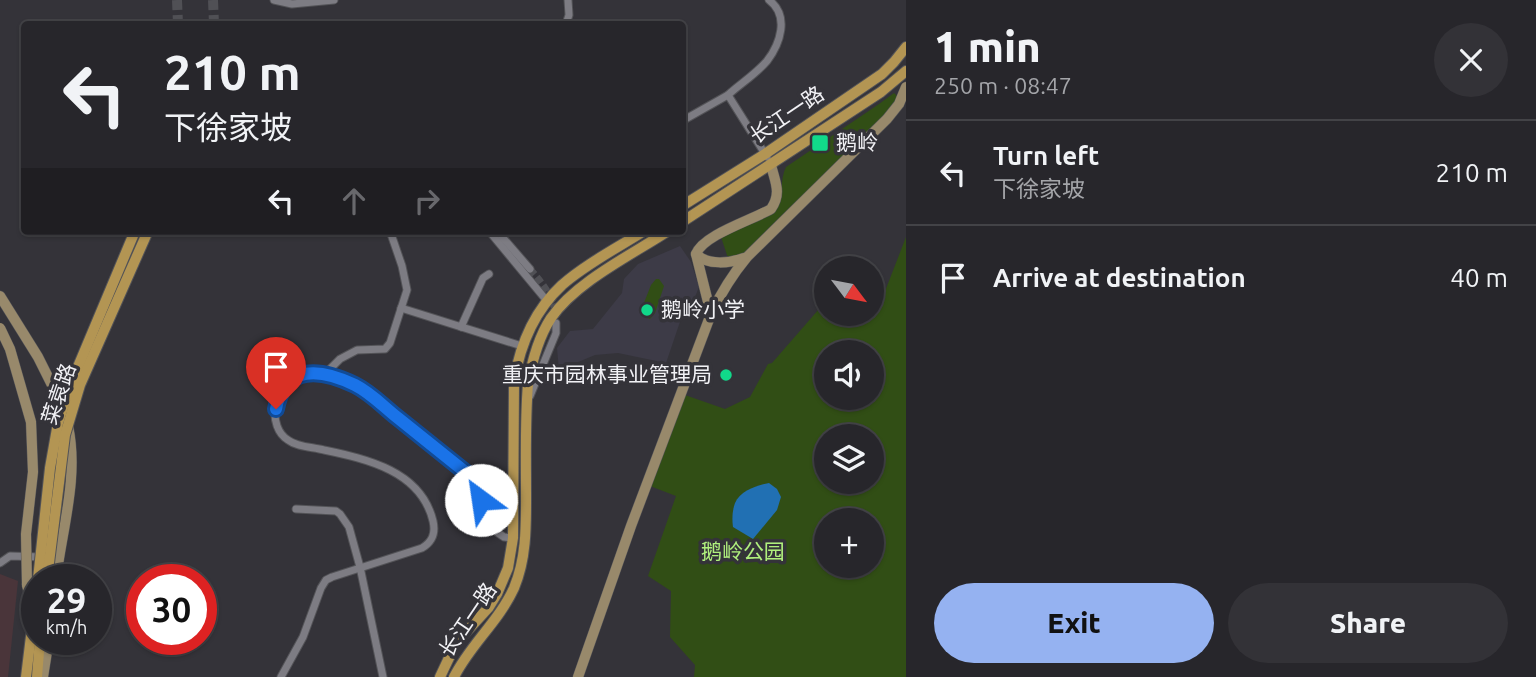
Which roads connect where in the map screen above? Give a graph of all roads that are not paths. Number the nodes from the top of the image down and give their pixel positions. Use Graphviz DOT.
graph roads {
  1 [pos="274,0"];
  2 [pos="334,0"];
  3 [pos="568,0"];
  4 [pos="769,0"];
  5 [pos="567,21"];
  6 [pos="906,47"];
  7 [pos="906,71"];
  8 [pos="906,87"];
  9 [pos="728,95"];
  10 [pos="906,102"];
  11 [pos="893,112"];
  12 [pos="686,119"];
  13 [pos="765,154"];
  14 [pos="771,165"];
  15 [pos="686,203"];
  16 [pos="686,219"];
  17 [pos="133,235"];
  18 [pos="146,235"];
  19 [pos="391,235"];
  20 [pos="492,235"];
  21 [pos="500,235"];
  22 [pos="638,235"];
  23 [pos="662,235"];
  24 [pos="696,254"];
  25 [pos="747,257"];
  26 [pos="530,269"];
  27 [pos="489,274"];
  28 [pos="0,296"];
  29 [pos="547,301"];
  30 [pos="401,308"];
  31 [pos="711,314"];
  32 [pos="556,323"];
  33 [pos="461,327"];
  34 [pos="0,328"];
  35 [pos="522,346"];
  36 [pos="324,375"];
  37 [pos="527,403"];
  38 [pos="296,509"];
  39 [pos="513,538"];
  40 [pos="58,558"];
  41 [pos="0,563"];
  42 [pos="31,564"];
  43 [pos="37,564"];
  44 [pos="49,564"];
  45 [pos="57,564"];
  46 [pos="360,567"];
  47 [pos="29,655"];
  48 [pos="38,655"];
  49 [pos="46,655"];
  50 [pos="26,677"];
  51 [pos="37,677"];
  52 [pos="43,677"];
  53 [pos="281,677"];
  54 [pos="383,677"];
  55 [pos="440,677"];
  56 [pos="454,677"];
  57 [pos="578,677"];
  1 -- 2 [label="street"];
  3 -- 5 [label="street"];
  4 -- 9 [label="street"];
  6 -- 13 [label="main road, 长江一路"];
  7 -- 14 [label="main road, 长江一路"];
  8 -- 11 [label="street"];
  9 -- 12 [label="street"];
  9 -- 13 [label="street"];
  10 -- 11 [label="street"];
  11 -- 25 [label="street"];
  13 -- 14 [label="street"];
  13 -- 15 [label="main road, 长江一路"];
  14 -- 16 [label="main road, 长江一路"];
  14 -- 24 [label="street"];
  17 -- 43 [label="main road, 菜袁路, bridge"];
  18 -- 44 [label="main road, 菜袁路, bridge"];
  19 -- 30 [label="street"];
  20 -- 29 [label="street"];
  21 -- 26 [label="street"];
  22 -- 29 [label="main road, 长江一路"];
  23 -- 37 [label="main road, 长江一路"];
  24 -- 25 [label="street"];
  24 -- 31 [label="street"];
  25 -- 31 [label="street"];
  27 -- 33 [label="street"];
  28 -- 40 [label="street, bridge"];
  29 -- 35 [label="main road, 长江一路"];
  30 -- 33 [label="street"];
  30 -- 36 [label="street"];
  31 -- 57 [label="street"];
  32 -- 37 [label="street"];
  33 -- 35 [label="street"];
  34 -- 42 [label="street, bridge"];
  35 -- 39 [label="main road, 长江一路"];
  36 -- 39 [label="street"];
  36 -- 46 [label="street"];
  37 -- 56 [label="main road, 长江一路"];
  38 -- 46 [label="street"];
  39 -- 55 [label="main road, 长江一路"];
  40 -- 41 [label="street"];
  40 -- 45 [label="street"];
  46 -- 53 [label="street"];
  46 -- 54 [label="street"];
  47 -- 50 [label="main road, 菜袁路"];
  48 -- 51 [label="main road"];
  49 -- 52 [label="street"];
}
